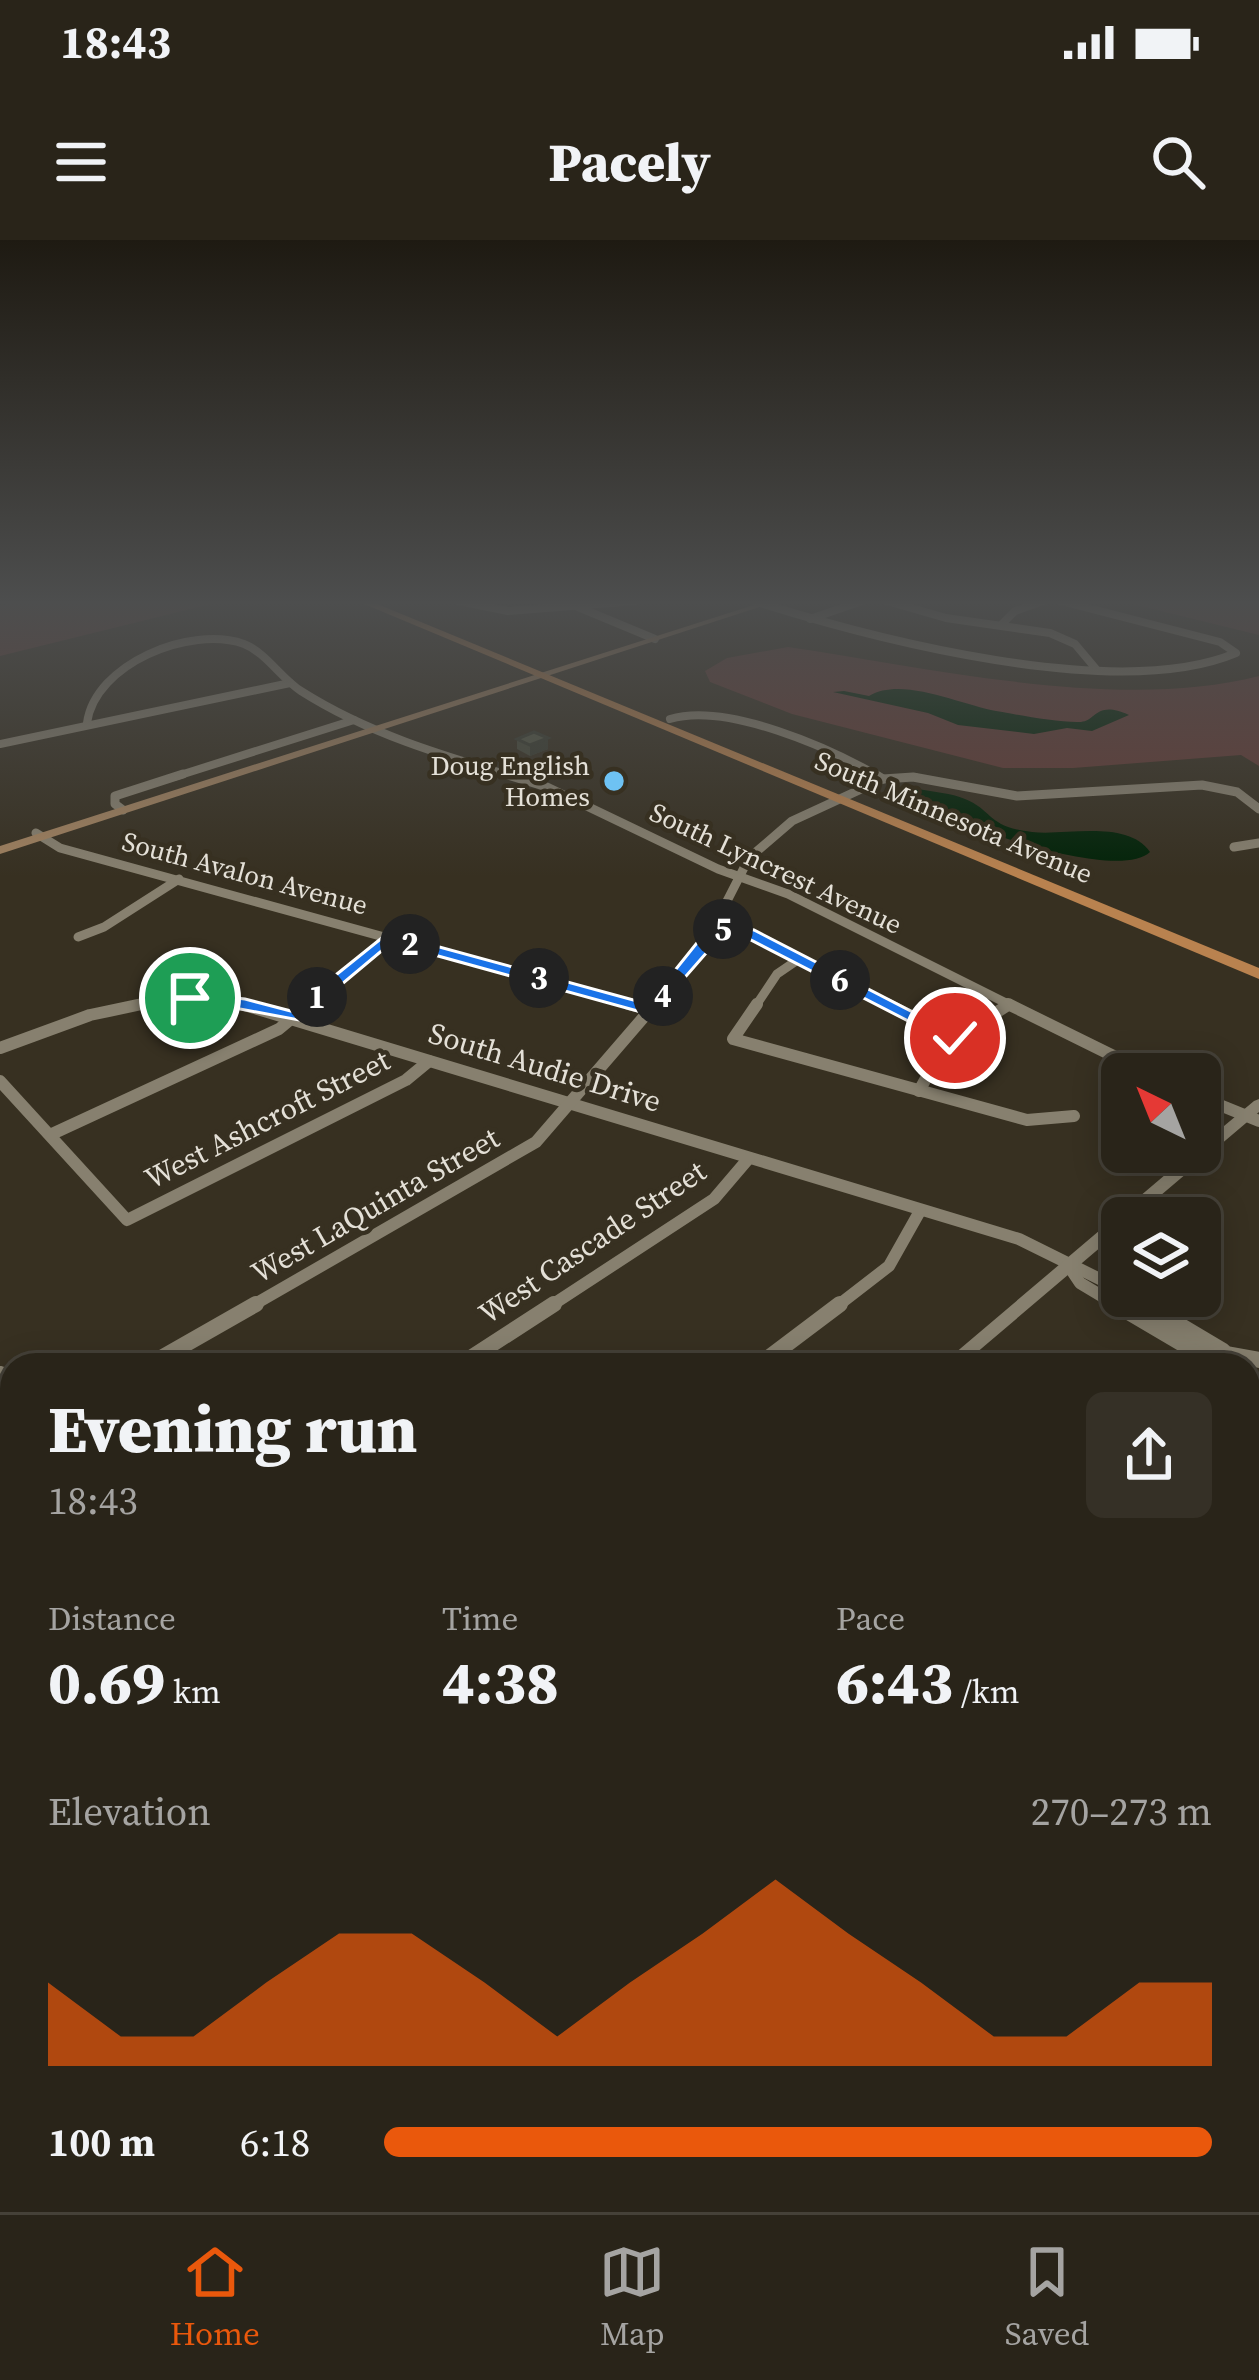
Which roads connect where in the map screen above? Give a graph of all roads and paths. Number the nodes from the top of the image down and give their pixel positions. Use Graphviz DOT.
graph roads {
  1 [pos="100,693"];
  2 [pos="251,693"];
  3 [pos="308,693"];
  4 [pos="473,693"];
  5 [pos="595,693"];
  6 [pos="600,693"];
  7 [pos="670,719"];
  8 [pos="87,723"];
  9 [pos="364,725"];
  10 [pos="0,744"];
  11 [pos="884,779"];
  12 [pos="843,795"];
  13 [pos="1259,809"];
  14 [pos="39,835"];
  15 [pos="1259,843"];
  16 [pos="1234,847"];
  17 [pos="0,848"];
  18 [pos="736,876"];
  19 [pos="179,879"];
  20 [pos="712,928"];
  21 [pos="78,937"];
  22 [pos="388,938"];
  23 [pos="799,958"];
  24 [pos="1259,960"];
  25 [pos="1259,974"];
  26 [pos="1008,1004"];
  27 [pos="652,1010"];
  28 [pos="293,1017"];
  29 [pos="955,1038"];
  30 [pos="0,1048"];
  31 [pos="1107,1053"];
  32 [pos="429,1061"];
  33 [pos="0,1081"];
  34 [pos="919,1091"];
  35 [pos="572,1103"];
  36 [pos="1259,1104"];
  37 [pos="1221,1107"];
  38 [pos="1074,1116"];
  39 [pos="1254,1122"];
  40 [pos="52,1134"];
  41 [pos="749,1158"];
  42 [pos="1153,1197"];
  43 [pos="920,1211"];
  44 [pos="1101,1237"];
  45 [pos="1068,1265"];
  46 [pos="1101,1280"];
  47 [pos="1167,1317"];
  48 [pos="170,1353"];
  49 [pos="478,1353"];
  50 [pos="775,1353"];
  51 [pos="964,1353"];
  52 [pos="1215,1353"];
  53 [pos="1226,1353"];
  1 -- 8 [label="street, South Lyncrest Avenue"];
  2 -- 8 [label="street"];
  3 -- 9 [label="street, South Lyncrest Avenue"];
  4 -- 9 [label="main road"];
  5 -- 12 [label="main road, South Minnesota Avenue"];
  6 -- 7 [label="main road, South Minnesota Avenue"];
  7 -- 11 [label="street"];
  7 -- 12 [label="main road, South Minnesota Avenue"];
  8 -- 10 [label="street"];
  9 -- 14 [label="main road"];
  9 -- 18 [label="street, South Lyncrest Avenue"];
  11 -- 12 [label="street, West LaQuinta Street"];
  11 -- 13 [label="street"];
  12 -- 18 [label="street, West LaQuinta Street"];
  12 -- 24 [label="main road, South Minnesota Avenue"];
  12 -- 25 [label="main road, South Minnesota Avenue"];
  14 -- 17 [label="main road"];
  14 -- 19 [label="street, South Avalon Avenue"];
  15 -- 16 [label="street"];
  18 -- 20 [label="street, West LaQuinta Street"];
  18 -- 26 [label="street, South Lyncrest Avenue"];
  19 -- 21 [label="street"];
  19 -- 22 [label="street, South Avalon Avenue"];
  20 -- 23 [label="street"];
  20 -- 27 [label="street, West LaQuinta Street"];
  22 -- 27 [label="street, South Avalon Avenue"];
  22 -- 28 [label="street"];
  23 -- 29 [label="street"];
  23 -- 34 [label="street"];
  26 -- 29 [label="street"];
  26 -- 31 [label="street, South Lyncrest Avenue"];
  27 -- 35 [label="street, West LaQuinta Street"];
  28 -- 30 [label="street, South Audie Drive"];
  28 -- 32 [label="street, South Audie Drive"];
  28 -- 40 [label="street"];
  29 -- 34 [label="street"];
  32 -- 35 [label="street, South Audie Drive"];
  32 -- 40 [label="street, West Ashcroft Street"];
  33 -- 40 [label="street"];
  34 -- 38 [label="street"];
  35 -- 41 [label="street, South Audie Drive"];
  35 -- 48 [label="street, West LaQuinta Street"];
  36 -- 39 [label="street"];
  37 -- 39 [label="street"];
  39 -- 42 [label="street"];
  41 -- 43 [label="street, South Audie Drive"];
  41 -- 49 [label="street, West Cascade Street"];
  43 -- 45 [label="street, South Audie Drive"];
  43 -- 50 [label="street"];
  44 -- 45 [label="street"];
  45 -- 46 [label="street"];
  45 -- 51 [label="street"];
  45 -- 52 [label="street"];
  47 -- 53 [label="street"];
}
